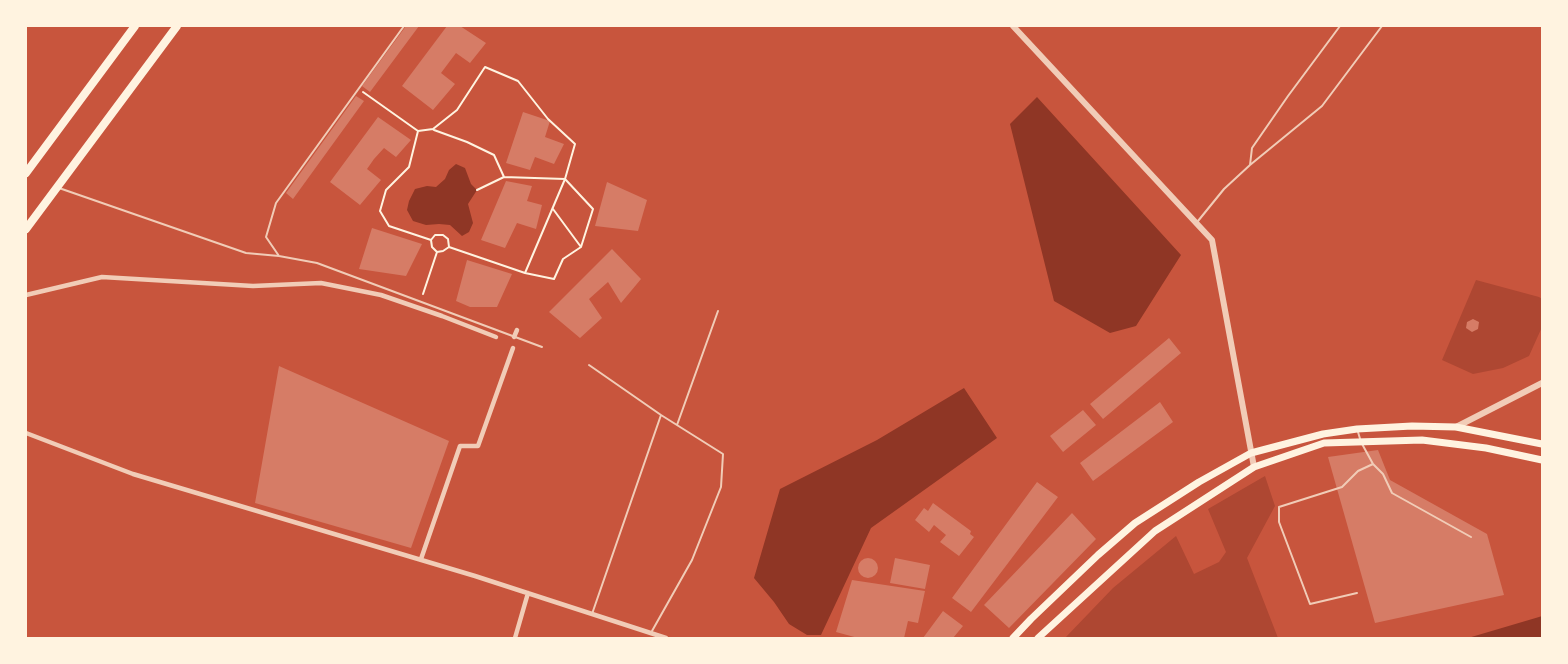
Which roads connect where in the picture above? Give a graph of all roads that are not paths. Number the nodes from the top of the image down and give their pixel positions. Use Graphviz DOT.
graph roads {
  1 [pos="135,26"];
  2 [pos="177,26"];
  3 [pos="404,26"];
  4 [pos="1013,26"];
  5 [pos="1340,26"];
  6 [pos="1382,26"];
  7 [pos="1250,165"];
  8 [pos="26,173"];
  9 [pos="57,188"];
  10 [pos="1196,223"];
  11 [pos="26,229"];
  12 [pos="279,256"];
  13 [pos="26,295"];
  14 [pos="718,311"];
  15 [pos="517,330"];
  16 [pos="514,336"];
  17 [pos="496,337"];
  18 [pos="543,347"];
  19 [pos="513,348"];
  20 [pos="589,365"];
  21 [pos="1542,383"];
  22 [pos="661,415"];
  23 [pos="677,425"];
  24 [pos="1456,427"];
  25 [pos="1357,429"];
  26 [pos="26,432"];
  27 [pos="1361,442"];
  28 [pos="1542,444"];
  29 [pos="1251,453"];
  30 [pos="1542,460"];
  31 [pos="1373,464"];
  32 [pos="1254,467"];
  33 [pos="1471,537"];
  34 [pos="421,559"];
  35 [pos="528,593"];
  36 [pos="1357,593"];
  37 [pos="592,614"];
  38 [pos="651,634"];
  39 [pos="515,639"];
  40 [pos="666,639"];
  41 [pos="1013,639"];
  42 [pos="1038,639"];
  1 -- 8 [label="main road"];
  2 -- 9 [label="main road"];
  3 -- 12 [label="lane"];
  4 -- 10 [label="street"];
  5 -- 7 [label="lane"];
  6 -- 7 [label="lane"];
  7 -- 10 [label="lane"];
  9 -- 11 [label="main road"];
  9 -- 12 [label="lane"];
  10 -- 29 [label="street"];
  12 -- 16 [label="lane"];
  13 -- 17 [label="street"];
  14 -- 23 [label="lane"];
  15 -- 16 [label="street"];
  16 -- 18 [label="lane"];
  19 -- 34 [label="street"];
  20 -- 22 [label="lane"];
  21 -- 24 [label="street"];
  22 -- 23 [label="lane"];
  22 -- 37 [label="lane"];
  23 -- 38 [label="lane"];
  24 -- 25 [label="main road"];
  24 -- 28 [label="main road"];
  25 -- 27 [label="lane"];
  25 -- 29 [label="main road"];
  26 -- 34 [label="street"];
  27 -- 30 [label="main road"];
  27 -- 31 [label="lane"];
  27 -- 32 [label="main road"];
  29 -- 32 [label="street"];
  29 -- 41 [label="main road"];
  31 -- 33 [label="lane"];
  31 -- 36 [label="lane"];
  32 -- 42 [label="main road"];
  34 -- 35 [label="street"];
  35 -- 37 [label="street"];
  35 -- 39 [label="street"];
  37 -- 38 [label="street"];
  38 -- 40 [label="street"];
}
